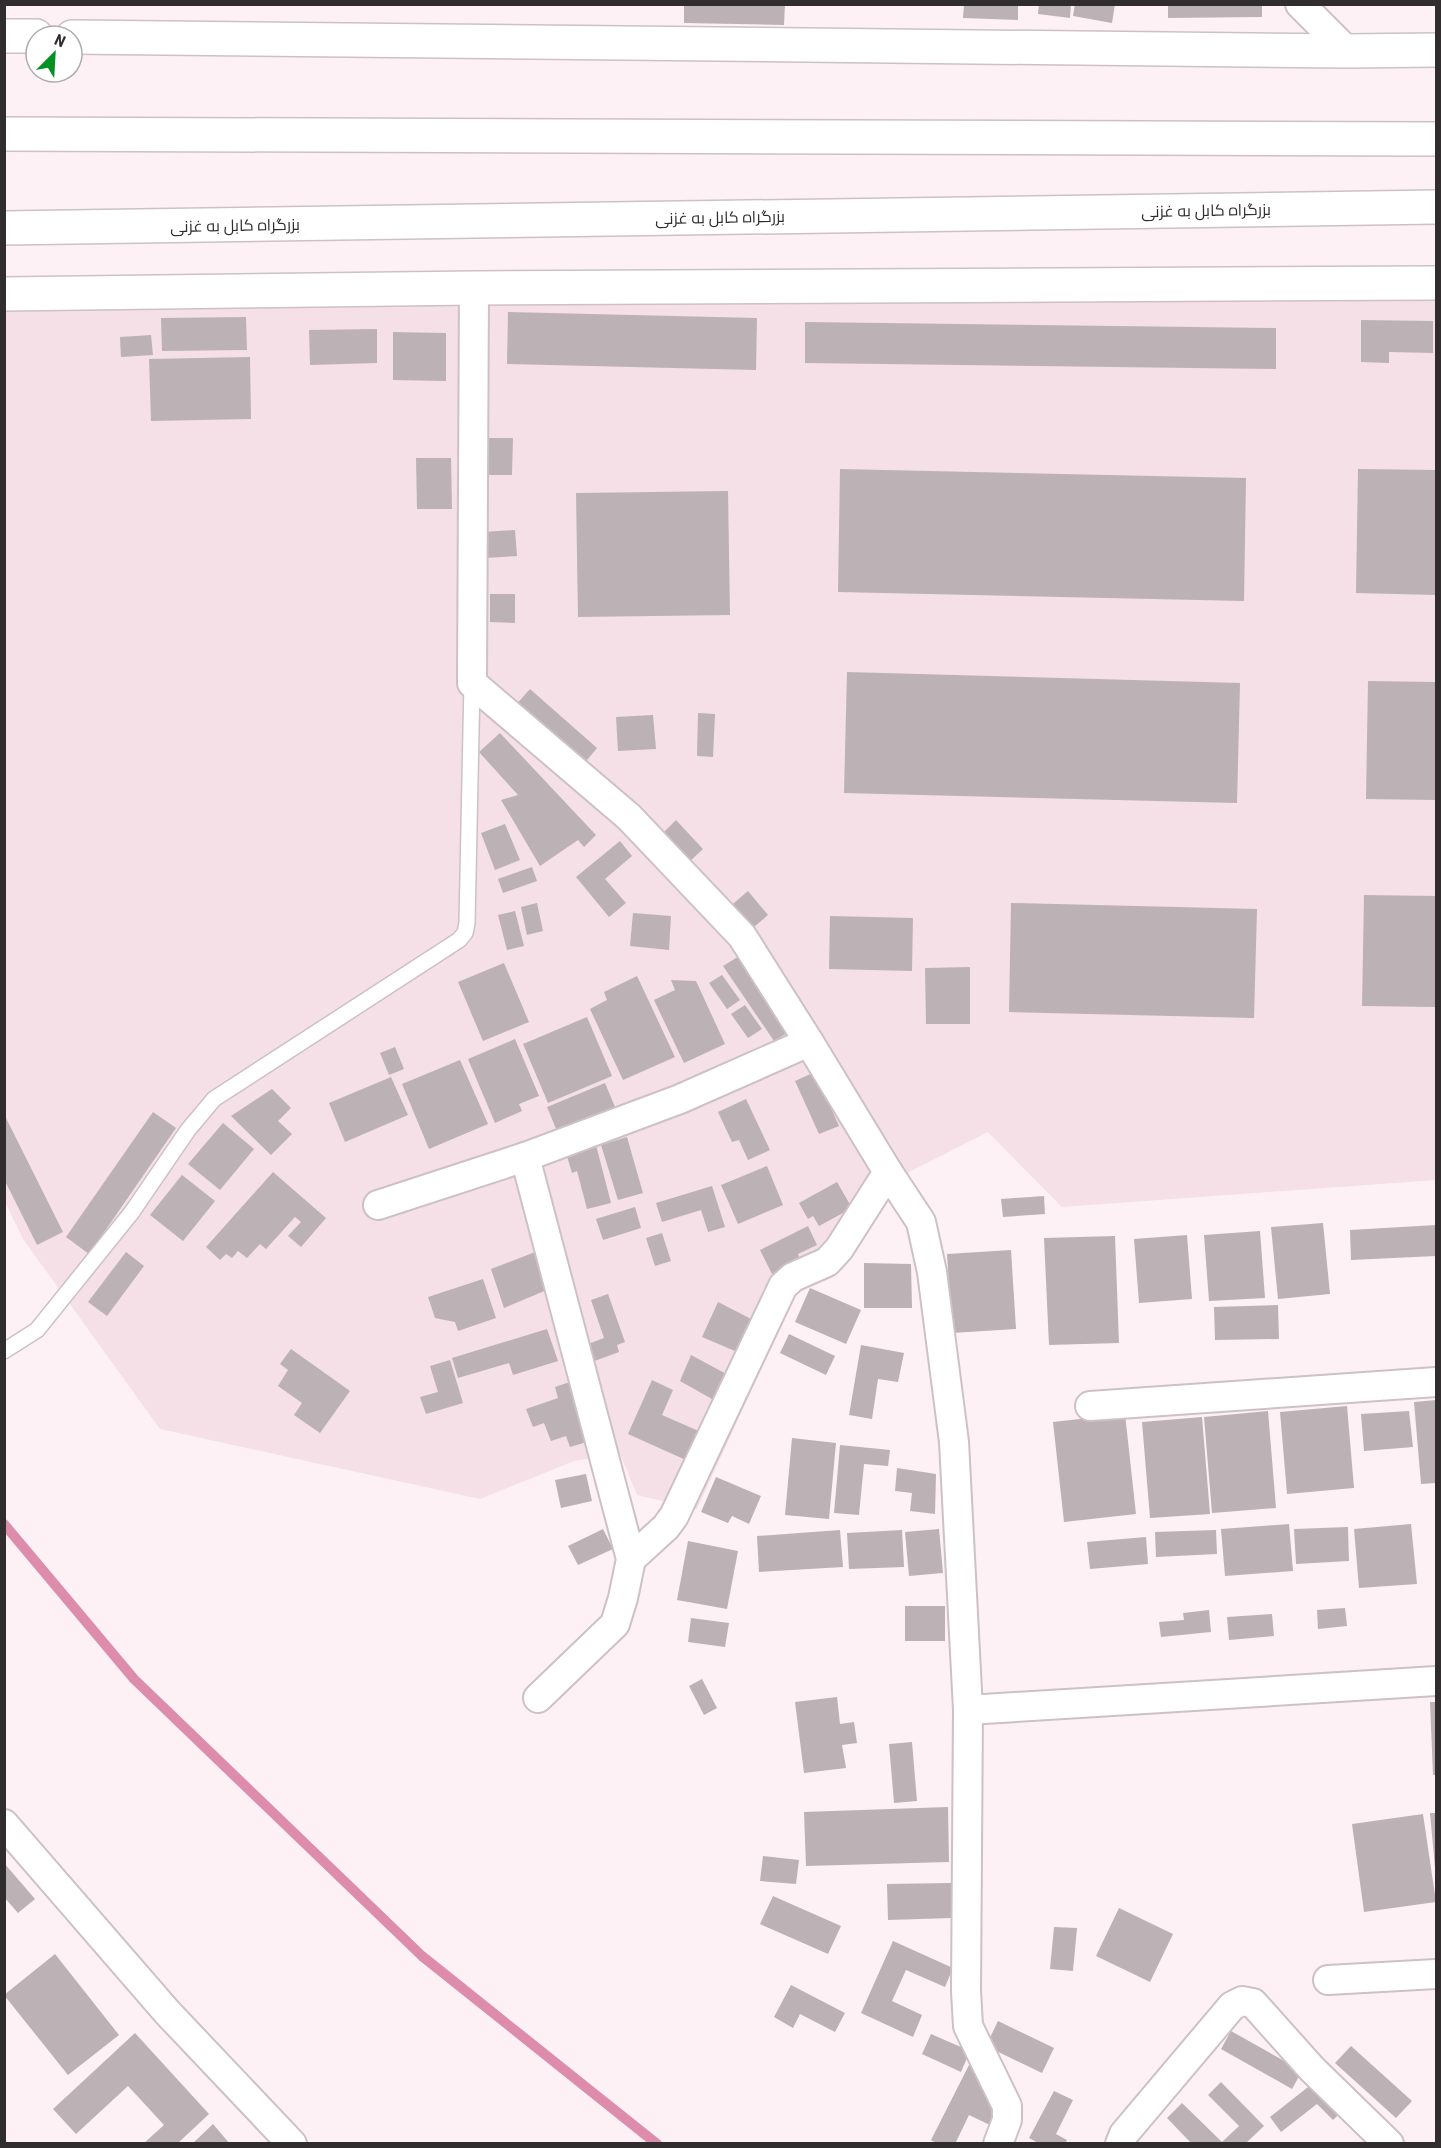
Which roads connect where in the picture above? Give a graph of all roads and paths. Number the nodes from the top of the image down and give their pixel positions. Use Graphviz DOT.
graph roads {
  1 [pos="1300,4"];
  2 [pos="4,36"];
  3 [pos="24,36"];
  4 [pos="84,37"];
  5 [pos="1437,50"];
  6 [pos="1347,51"];
  7 [pos="4,134"];
  8 [pos="1437,139"];
  9 [pos="1437,207"];
  10 [pos="4,228"];
  11 [pos="1437,283"];
  12 [pos="474,288"];
  13 [pos="4,294"];
  14 [pos="472,684"];
  15 [pos="809,1042"];
  16 [pos="525,1157"];
  17 [pos="888,1172"];
  18 [pos="378,1205"];
  19 [pos="4,1351"];
  20 [pos="1437,1382"];
  21 [pos="1090,1406"];
  22 [pos="631,1559"];
  23 [pos="1437,1681"];
  24 [pos="538,1698"];
  25 [pos="968,1710"];
  26 [pos="4,1824"];
  27 [pos="1437,1974"];
  28 [pos="1328,1980"];
  29 [pos="292,2144"];
  30 [pos="998,2144"];
  31 [pos="1120,2144"];
  32 [pos="1389,2144"];
  1 -- 6 [label="street"];
  2 -- 3 [label="main road"];
  4 -- 6 [label="main road"];
  5 -- 6 [label="main road"];
  7 -- 8 [label="main road"];
  9 -- 10 [label="main road, بزرگراه کابل به غزنی"];
  11 -- 12 [label="main road"];
  12 -- 13 [label="main road"];
  12 -- 14 [label="street"];
  14 -- 15 [label="street"];
  14 -- 19 [label="lane"];
  15 -- 16 [label="street"];
  15 -- 17 [label="street"];
  16 -- 18 [label="street"];
  16 -- 22 [label="street"];
  17 -- 22 [label="street"];
  17 -- 25 [label="street"];
  20 -- 21 [label="street"];
  22 -- 24 [label="street"];
  23 -- 25 [label="street"];
  25 -- 30 [label="street"];
  26 -- 29 [label="street"];
  27 -- 28 [label="street"];
  31 -- 32 [label="street"];
}
